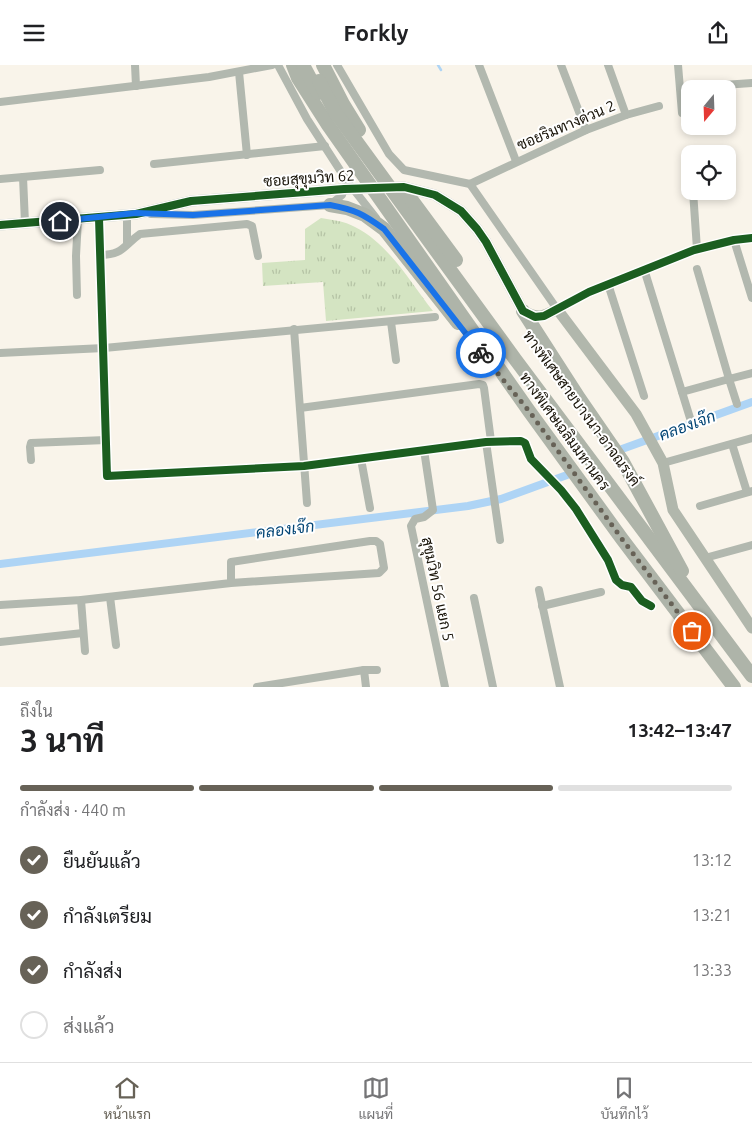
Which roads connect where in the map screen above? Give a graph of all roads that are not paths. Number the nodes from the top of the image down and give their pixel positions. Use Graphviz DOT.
graph roads {
  1 [pos="135,65"];
  2 [pos="272,65"];
  3 [pos="278,65"];
  4 [pos="293,65"];
  5 [pos="303,65"];
  6 [pos="310,65"];
  7 [pos="323,65"];
  8 [pos="337,65"];
  9 [pos="479,65"];
  10 [pos="561,65"];
  11 [pos="608,65"];
  12 [pos="678,65"];
  13 [pos="239,72"];
  14 [pos="752,83"];
  15 [pos="136,86"];
  16 [pos="680,88"];
  17 [pos="681,100"];
  18 [pos="0,102"];
  19 [pos="659,106"];
  20 [pos="626,115"];
  21 [pos="586,130"];
  22 [pos="325,146"];
  23 [pos="247,155"];
  24 [pos="516,161"];
  25 [pos="154,164"];
  26 [pos="100,170"];
  27 [pos="23,177"];
  28 [pos="0,179"];
  29 [pos="347,181"];
  30 [pos="470,184"];
  31 [pos="694,200"];
  32 [pos="330,205"];
  33 [pos="132,214"];
  34 [pos="99,218"];
  35 [pos="78,219"];
  36 [pos="25,223"];
  37 [pos="0,225"];
  38 [pos="384,229"];
  39 [pos="752,238"];
  40 [pos="734,240"];
  41 [pos="127,243"];
  42 [pos="697,249"];
  43 [pos="100,255"];
  44 [pos="258,256"];
  45 [pos="644,269"];
  46 [pos="697,269"];
  47 [pos="608,284"];
  48 [pos="76,295"];
  49 [pos="752,298"];
  50 [pos="557,309"];
  51 [pos="523,311"];
  52 [pos="435,317"];
  53 [pos="391,322"];
  54 [pos="294,329"];
  55 [pos="104,348"];
  56 [pos="0,353"];
  57 [pos="396,360"];
  58 [pos="752,373"];
  59 [pos="729,379"];
  60 [pos="682,392"];
  61 [pos="644,396"];
  62 [pos="736,403"];
  63 [pos="300,408"];
  64 [pos="529,411"];
  65 [pos="690,418"];
  66 [pos="752,438"];
  67 [pos="106,440"];
  68 [pos="488,442"];
  69 [pos="732,444"];
  70 [pos="424,450"];
  71 [pos="361,459"];
  72 [pos="31,460"];
  73 [pos="663,463"];
  74 [pos="304,466"];
  75 [pos="749,492"];
  76 [pos="307,503"];
  77 [pos="700,505"];
  78 [pos="370,508"];
  79 [pos="500,540"];
  80 [pos="752,545"];
  81 [pos="705,558"];
  82 [pos="232,583"];
  83 [pos="539,590"];
  84 [pos="601,592"];
  85 [pos="110,597"];
  86 [pos="474,598"];
  87 [pos="81,600"];
  88 [pos="0,605"];
  89 [pos="542,606"];
  90 [pos="650,606"];
  91 [pos="704,611"];
  92 [pos="752,628"];
  93 [pos="83,633"];
  94 [pos="0,642"];
  95 [pos="116,645"];
  96 [pos="85,651"];
  97 [pos="752,668"];
  98 [pos="364,670"];
  99 [pos="377,670"];
  100 [pos="752,676"];
  101 [pos="736,685"];
  102 [pos="256,687"];
  103 [pos="366,687"];
  104 [pos="445,687"];
  105 [pos="493,687"];
  106 [pos="560,687"];
  1 -- 15 [label="street"];
  2 -- 13 [label="street"];
  3 -- 22 [label="street"];
  4 -- 64 [label="highway, ทางพิเศษเฉลิมมหานคร"];
  5 -- 101 [label="highway"];
  6 -- 91 [label="highway, ทางพิเศษเฉลิมมหานคร"];
  7 -- 97 [label="highway, ทางพิเศษสายบางนา-อาจณรงค์"];
  8 -- 30 [label="street"];
  9 -- 24 [label="street"];
  10 -- 21 [label="street"];
  11 -- 20 [label="street, ซอยริมทางด่วน 2"];
  12 -- 16 [label="street"];
  13 -- 15 [label="street"];
  13 -- 23 [label="street"];
  14 -- 16 [label="street"];
  15 -- 18 [label="street"];
  16 -- 17 [label="street"];
  19 -- 20 [label="street"];
  20 -- 21 [label="street, ซอยริมทางด่วน 2"];
  21 -- 24 [label="street, ซอยริมทางด่วน 2"];
  22 -- 23 [label="street"];
  22 -- 29 [label="street"];
  23 -- 25 [label="street"];
  24 -- 30 [label="street, ซอยริมทางด่วน 2"];
  26 -- 27 [label="street"];
  27 -- 28 [label="street"];
  27 -- 36 [label="street"];
  29 -- 32 [label="street"];
  29 -- 38 [label="street"];
  30 -- 50 [label="street"];
  31 -- 42 [label="street"];
  32 -- 33 [label="street"];
  32 -- 38 [label="highway"];
  33 -- 34 [label="street, ซอยสุขุมวิท 62"];
  33 -- 41 [label="street"];
  33 -- 51 [label="street, ซอยสุขุมวิท 62"];
  34 -- 35 [label="street, ซอยสุขุมวิท 62"];
  34 -- 43 [label="street"];
  35 -- 36 [label="street, ซอยสุขุมวิท 62"];
  35 -- 48 [label="street"];
  36 -- 37 [label="street, ซอยสุขุมวิท 62"];
  38 -- 64 [label="highway"];
  39 -- 40 [label="street"];
  40 -- 42 [label="street"];
  40 -- 49 [label="street"];
  41 -- 43 [label="street"];
  41 -- 44 [label="street"];
  42 -- 45 [label="street"];
  43 -- 55 [label="street"];
  45 -- 47 [label="street"];
  45 -- 60 [label="street"];
  46 -- 59 [label="street"];
  47 -- 50 [label="street"];
  47 -- 61 [label="street"];
  50 -- 51 [label="street"];
  50 -- 73 [label="street"];
  51 -- 91 [label="highway"];
  52 -- 53 [label="street"];
  53 -- 54 [label="street"];
  53 -- 57 [label="street"];
  54 -- 55 [label="street"];
  54 -- 63 [label="street"];
  55 -- 56 [label="street"];
  55 -- 67 [label="street"];
  58 -- 59 [label="street"];
  59 -- 60 [label="street"];
  59 -- 62 [label="street"];
  60 -- 65 [label="street"];
  63 -- 68 [label="street"];
  63 -- 74 [label="street"];
  64 -- 101 [label="highway, ทางพิเศษเฉลิมมหานคร"];
  66 -- 69 [label="street"];
  67 -- 72 [label="street"];
  67 -- 74 [label="street"];
  68 -- 70 [label="street"];
  68 -- 79 [label="street"];
  68 -- 90 [label="street"];
  69 -- 73 [label="street"];
  69 -- 75 [label="street"];
  70 -- 71 [label="street"];
  70 -- 104 [label="street, สุขุมวิท 56 แยก 5"];
  71 -- 74 [label="street"];
  71 -- 78 [label="street"];
  73 -- 81 [label="street"];
  74 -- 76 [label="street"];
  75 -- 77 [label="street"];
  80 -- 81 [label="street"];
  81 -- 92 [label="street"];
  82 -- 82 [label="street"];
  82 -- 85 [label="street"];
  83 -- 89 [label="street"];
  84 -- 89 [label="street"];
  85 -- 87 [label="street"];
  85 -- 95 [label="street"];
  86 -- 105 [label="street"];
  87 -- 88 [label="street"];
  87 -- 93 [label="street"];
  89 -- 106 [label="street"];
  91 -- 100 [label="highway, ทางพิเศษเฉลิมมหานคร"];
  93 -- 94 [label="street"];
  93 -- 96 [label="street"];
  98 -- 99 [label="street"];
  98 -- 102 [label="street"];
  98 -- 103 [label="street"];
}
